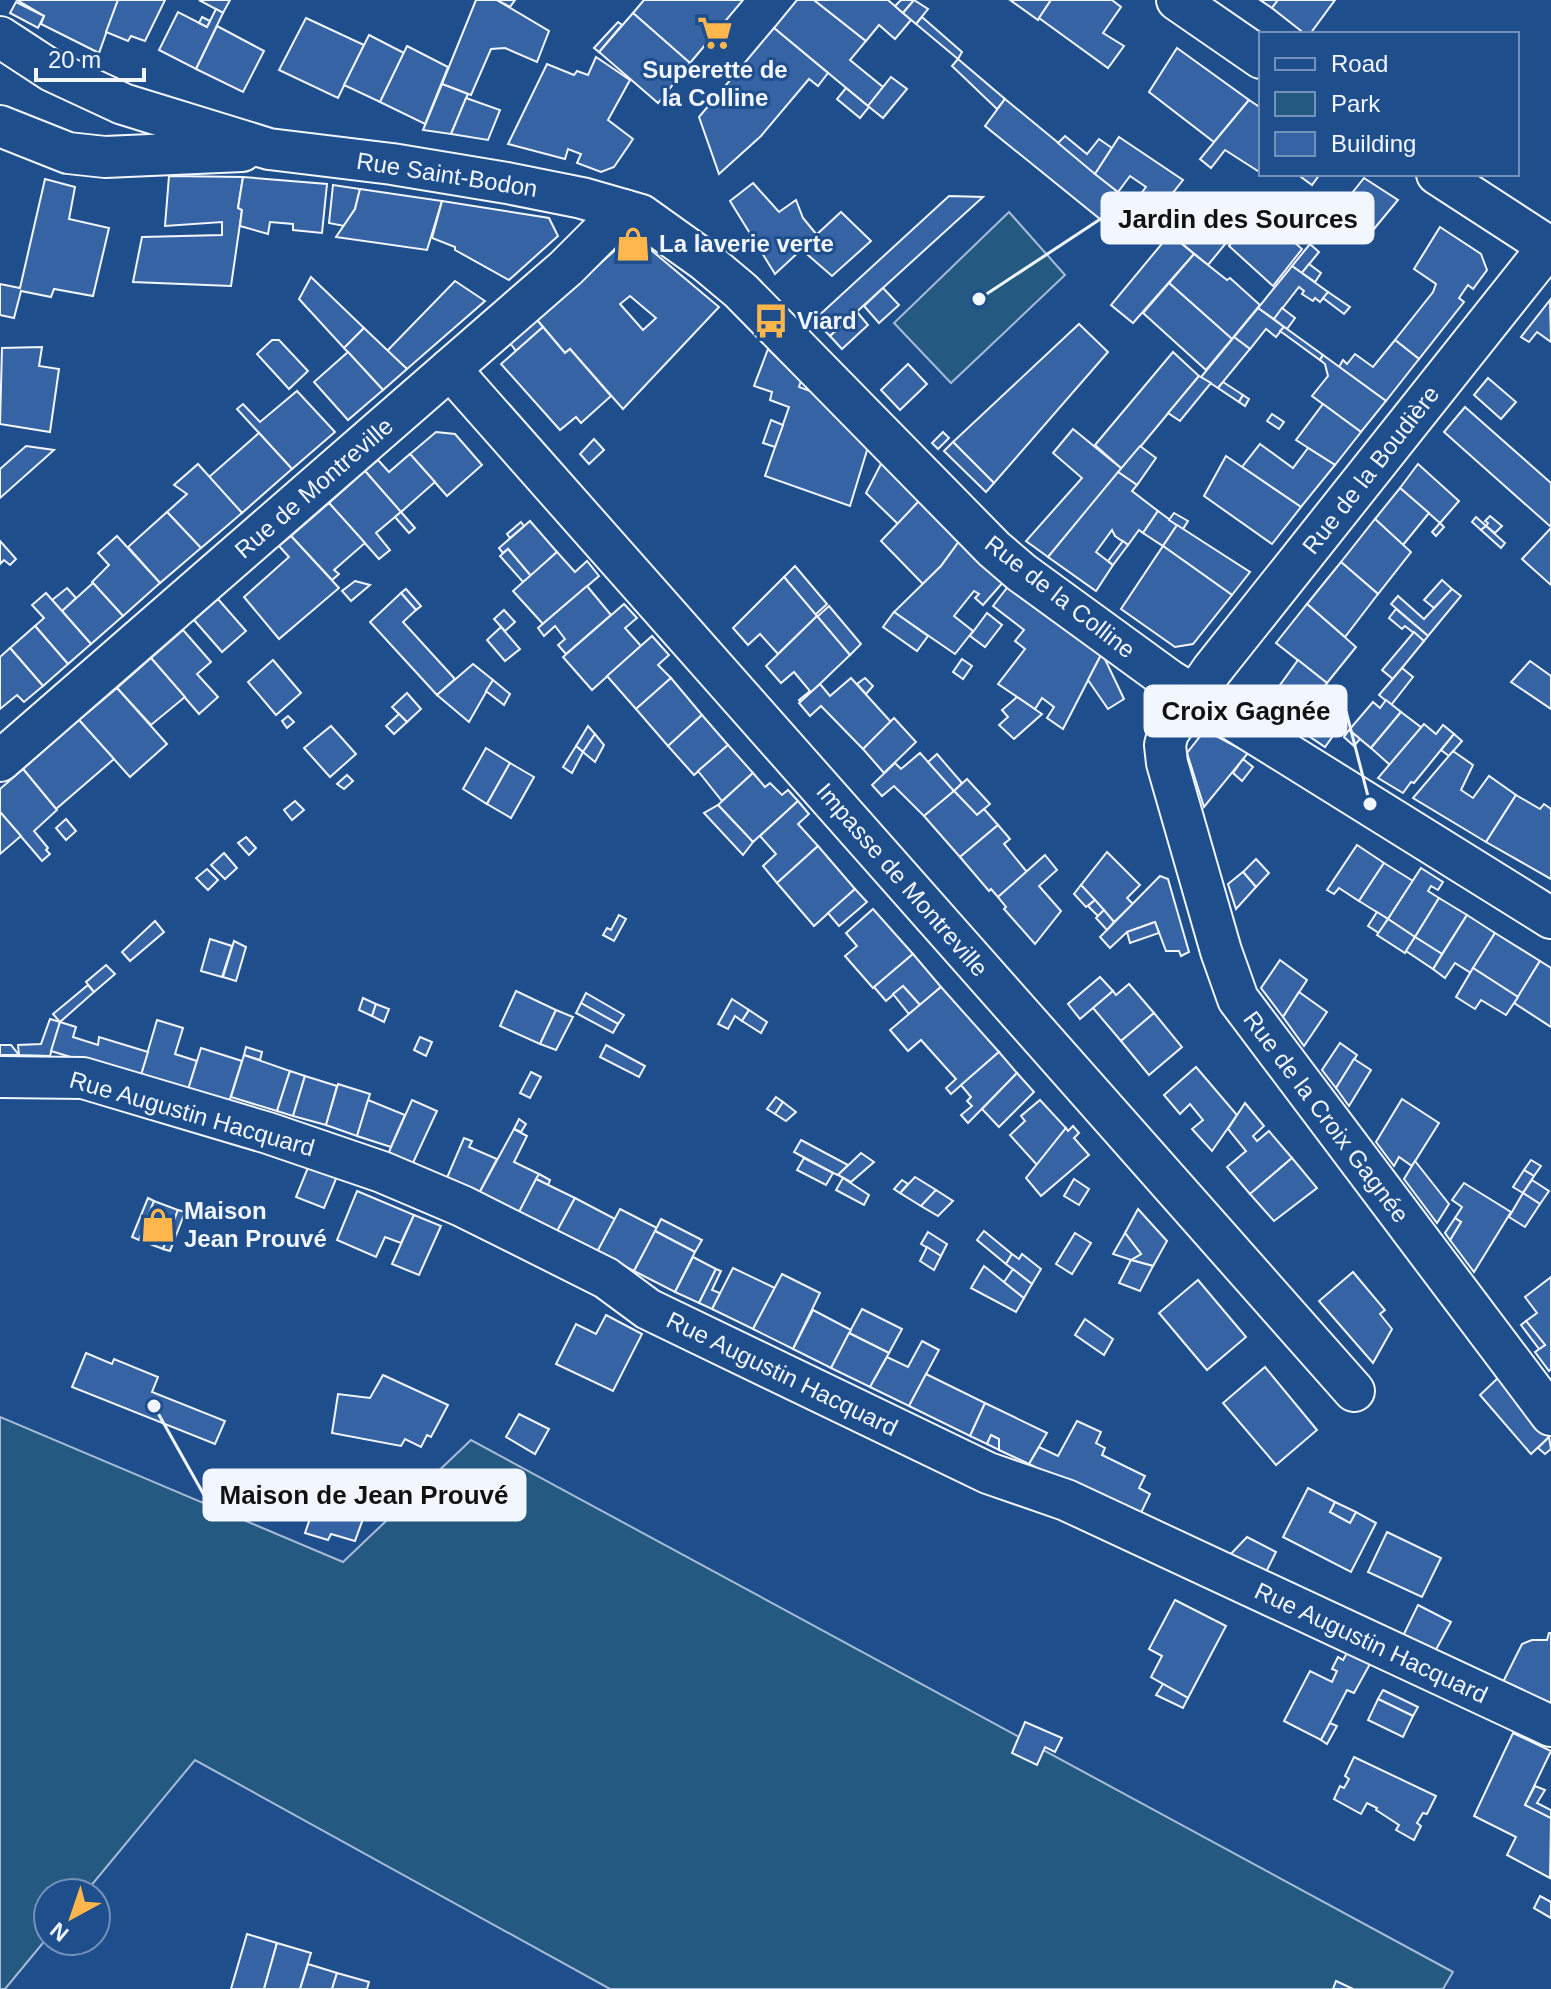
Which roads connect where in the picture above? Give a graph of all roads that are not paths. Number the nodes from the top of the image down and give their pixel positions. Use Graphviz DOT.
graph roads {
  1 [pos="1177,0"];
  2 [pos="0,37"];
  3 [pos="1259,57"];
  4 [pos="136,109"];
  5 [pos="2,135"];
  6 [pos="269,149"];
  7 [pos="119,157"];
  8 [pos="1440,176"];
  9 [pos="624,210"];
  10 [pos="1550,247"];
  11 [pos="450,369"];
  12 [pos="1195,696"];
  13 [pos="0,761"];
  14 [pos="1551,918"];
  15 [pos="0,1077"];
  16 [pos="1354,1391"];
  17 [pos="1551,1415"];
  18 [pos="1551,1726"];
  1 -- 3 [label="street"];
  2 -- 4 [label="street, Rue Saint-Bodon"];
  4 -- 6 [label="street, Rue Saint-Bodon"];
  4 -- 7 [label="street"];
  5 -- 7 [label="street, Rue Saint-Bodon"];
  6 -- 7 [label="street, Rue Saint-Bodon"];
  6 -- 9 [label="street, Rue Saint-Bodon"];
  8 -- 10 [label="street"];
  9 -- 11 [label="street, Rue de Montreville"];
  9 -- 12 [label="street, Rue de la Colline"];
  10 -- 12 [label="street, Rue de la Boudière"];
  11 -- 13 [label="street, Rue de Montreville"];
  11 -- 16 [label="street, Impasse de Montreville"];
  12 -- 14 [label="street, Rue de la Colline"];
  12 -- 17 [label="street, Rue de la Croix Gagnée"];
  15 -- 18 [label="street, Rue Augustin Hacquard"];
}
